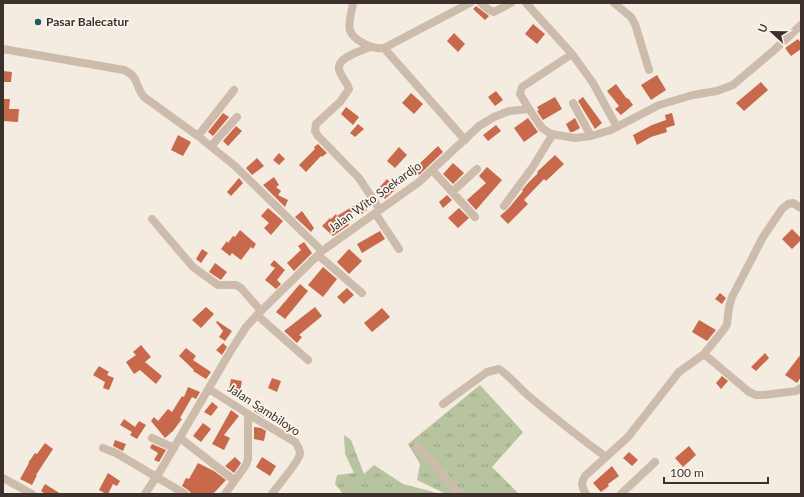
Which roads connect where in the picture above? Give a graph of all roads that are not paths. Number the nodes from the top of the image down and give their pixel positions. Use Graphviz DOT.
graph roads {
  1 [pos="353,3"];
  2 [pos="470,3"];
  3 [pos="481,3"];
  4 [pos="511,3"];
  5 [pos="526,3"];
  6 [pos="614,3"];
  7 [pos="800,28"];
  8 [pos="370,47"];
  9 [pos="384,48"];
  10 [pos="3,49"];
  11 [pos="572,54"];
  12 [pos="649,70"];
  13 [pos="234,90"];
  14 [pos="573,103"];
  15 [pos="529,109"];
  16 [pos="237,117"];
  17 [pos="617,127"];
  18 [pos="554,134"];
  19 [pos="198,136"];
  20 [pos="591,136"];
  21 [pos="465,140"];
  22 [pos="210,146"];
  23 [pos="476,169"];
  24 [pos="432,170"];
  25 [pos="452,192"];
  26 [pos="799,204"];
  27 [pos="504,206"];
  28 [pos="378,211"];
  29 [pos="475,217"];
  30 [pos="152,219"];
  31 [pos="399,249"];
  32 [pos="320,253"];
  33 [pos="362,292"];
  34 [pos="259,313"];
  35 [pos="704,354"];
  36 [pos="308,360"];
  37 [pos="209,388"];
  38 [pos="801,388"];
  39 [pos="443,404"];
  40 [pos="248,414"];
  41 [pos="152,438"];
  42 [pos="180,438"];
  43 [pos="417,447"];
  44 [pos="103,448"];
  45 [pos="174,448"];
  46 [pos="606,457"];
  47 [pos="654,462"];
  48 [pos="157,476"];
  49 [pos="3,478"];
  50 [pos="234,480"];
  51 [pos="32,494"];
  52 [pos="145,494"];
  53 [pos="185,494"];
  54 [pos="225,494"];
  55 [pos="272,494"];
  56 [pos="459,494"];
  57 [pos="586,494"];
  58 [pos="622,494"];
  1 -- 8 [label="street"];
  2 -- 9 [label="street"];
  3 -- 4 [label="street"];
  5 -- 11 [label="street"];
  6 -- 12 [label="street"];
  7 -- 17 [label="street"];
  8 -- 9 [label="street"];
  8 -- 28 [label="street"];
  9 -- 21 [label="street"];
  10 -- 19 [label="street"];
  11 -- 15 [label="street"];
  11 -- 17 [label="street"];
  13 -- 19 [label="street"];
  14 -- 20 [label="street"];
  15 -- 18 [label="street"];
  15 -- 21 [label="street, Jalan Wito Soekardjo"];
  16 -- 22 [label="street"];
  17 -- 20 [label="street"];
  18 -- 20 [label="street"];
  18 -- 27 [label="street"];
  19 -- 22 [label="street"];
  21 -- 24 [label="street, Jalan Wito Soekardjo"];
  22 -- 32 [label="street"];
  23 -- 25 [label="street"];
  24 -- 25 [label="street"];
  24 -- 28 [label="street, Jalan Wito Soekardjo"];
  25 -- 29 [label="street"];
  26 -- 35 [label="street"];
  28 -- 31 [label="street"];
  28 -- 32 [label="street, Jalan Wito Soekardjo"];
  30 -- 34 [label="street"];
  32 -- 33 [label="street"];
  32 -- 34 [label="street, Jalan Wito Soekardjo"];
  34 -- 36 [label="street"];
  34 -- 37 [label="street, Jalan Wito Soekardjo"];
  35 -- 38 [label="street"];
  35 -- 46 [label="street"];
  37 -- 40 [label="street, Jalan Sambiloyo"];
  37 -- 42 [label="street, Jalan Wito Soekardjo"];
  39 -- 46 [label="street"];
  40 -- 50 [label="street"];
  40 -- 55 [label="street, Jalan Sambiloyo"];
  41 -- 45 [label="street"];
  42 -- 45 [label="street, Jalan Wito Soekardjo"];
  42 -- 50 [label="street"];
  43 -- 56 [label="street"];
  44 -- 48 [label="street"];
  45 -- 48 [label="street, Jalan Wito Soekardjo"];
  46 -- 57 [label="street"];
  47 -- 58 [label="street"];
  48 -- 52 [label="street, Jalan Wito Soekardjo"];
  48 -- 53 [label="street"];
  49 -- 51 [label="street"];
  50 -- 54 [label="street"];
}
